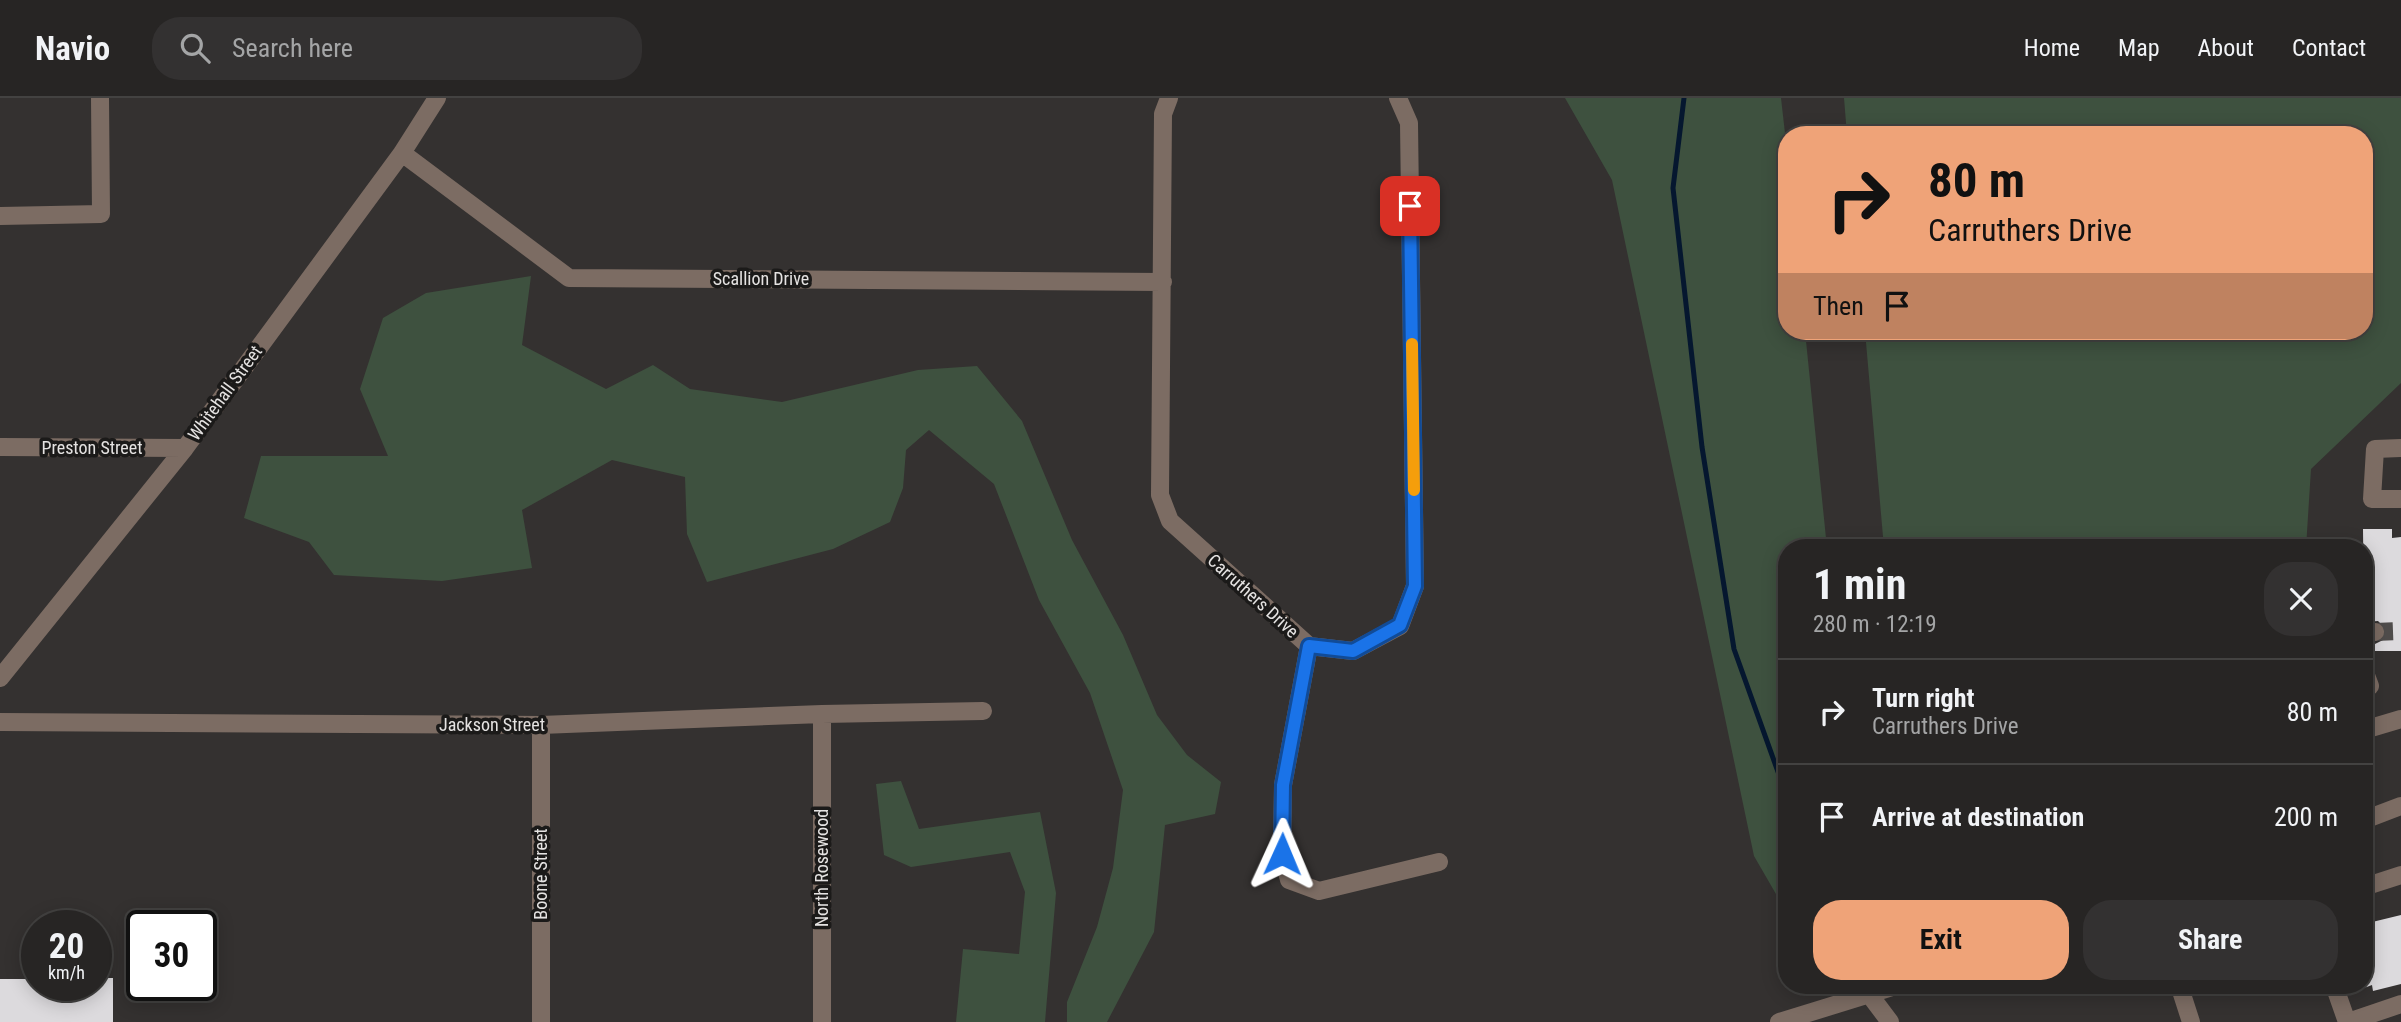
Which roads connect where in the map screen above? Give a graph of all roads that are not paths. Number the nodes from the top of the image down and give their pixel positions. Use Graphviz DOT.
graph roads {
  1 [pos="100,98"];
  2 [pos="437,98"];
  3 [pos="1169,98"];
  4 [pos="1398,98"];
  5 [pos="402,153"];
  6 [pos="0,216"];
  7 [pos="1163,282"];
  8 [pos="0,447"];
  9 [pos="2401,448"];
  10 [pos="185,449"];
  11 [pos="2401,499"];
  12 [pos="1309,646"];
  13 [pos="0,678"];
  14 [pos="983,711"];
  15 [pos="822,714"];
  16 [pos="2401,719"];
  17 [pos="0,722"];
  18 [pos="541,725"];
  19 [pos="2373,727"];
  20 [pos="2401,806"];
  21 [pos="2373,817"];
  22 [pos="1439,862"];
  23 [pos="2401,875"];
  24 [pos="2373,884"];
  25 [pos="1869,994"];
  26 [pos="2182,994"];
  27 [pos="2337,994"];
  28 [pos="2401,1004"];
  29 [pos="541,1022"];
  30 [pos="822,1022"];
  31 [pos="1779,1022"];
  32 [pos="1890,1022"];
  33 [pos="2191,1022"];
  34 [pos="2347,1022"];
  1 -- 6 [label="street"];
  2 -- 5 [label="street, Whitehall Street"];
  3 -- 7 [label="street, Carruthers Drive"];
  4 -- 12 [label="street, Carruthers Drive"];
  5 -- 7 [label="street, Scallion Drive"];
  5 -- 10 [label="street, Whitehall Street"];
  7 -- 12 [label="street, Carruthers Drive"];
  8 -- 10 [label="street, Preston Street"];
  9 -- 11 [label="street"];
  10 -- 13 [label="street, Whitehall Street"];
  12 -- 22 [label="street"];
  14 -- 15 [label="street, Jackson Street"];
  15 -- 18 [label="street, Jackson Street"];
  15 -- 30 [label="street, North Rosewood"];
  16 -- 19 [label="street"];
  17 -- 18 [label="street, Jackson Street"];
  18 -- 29 [label="street, Boone Street"];
  20 -- 21 [label="street"];
  23 -- 24 [label="street"];
  25 -- 31 [label="street"];
  25 -- 32 [label="street"];
  26 -- 33 [label="street"];
  27 -- 34 [label="street"];
  28 -- 34 [label="street"];
}
